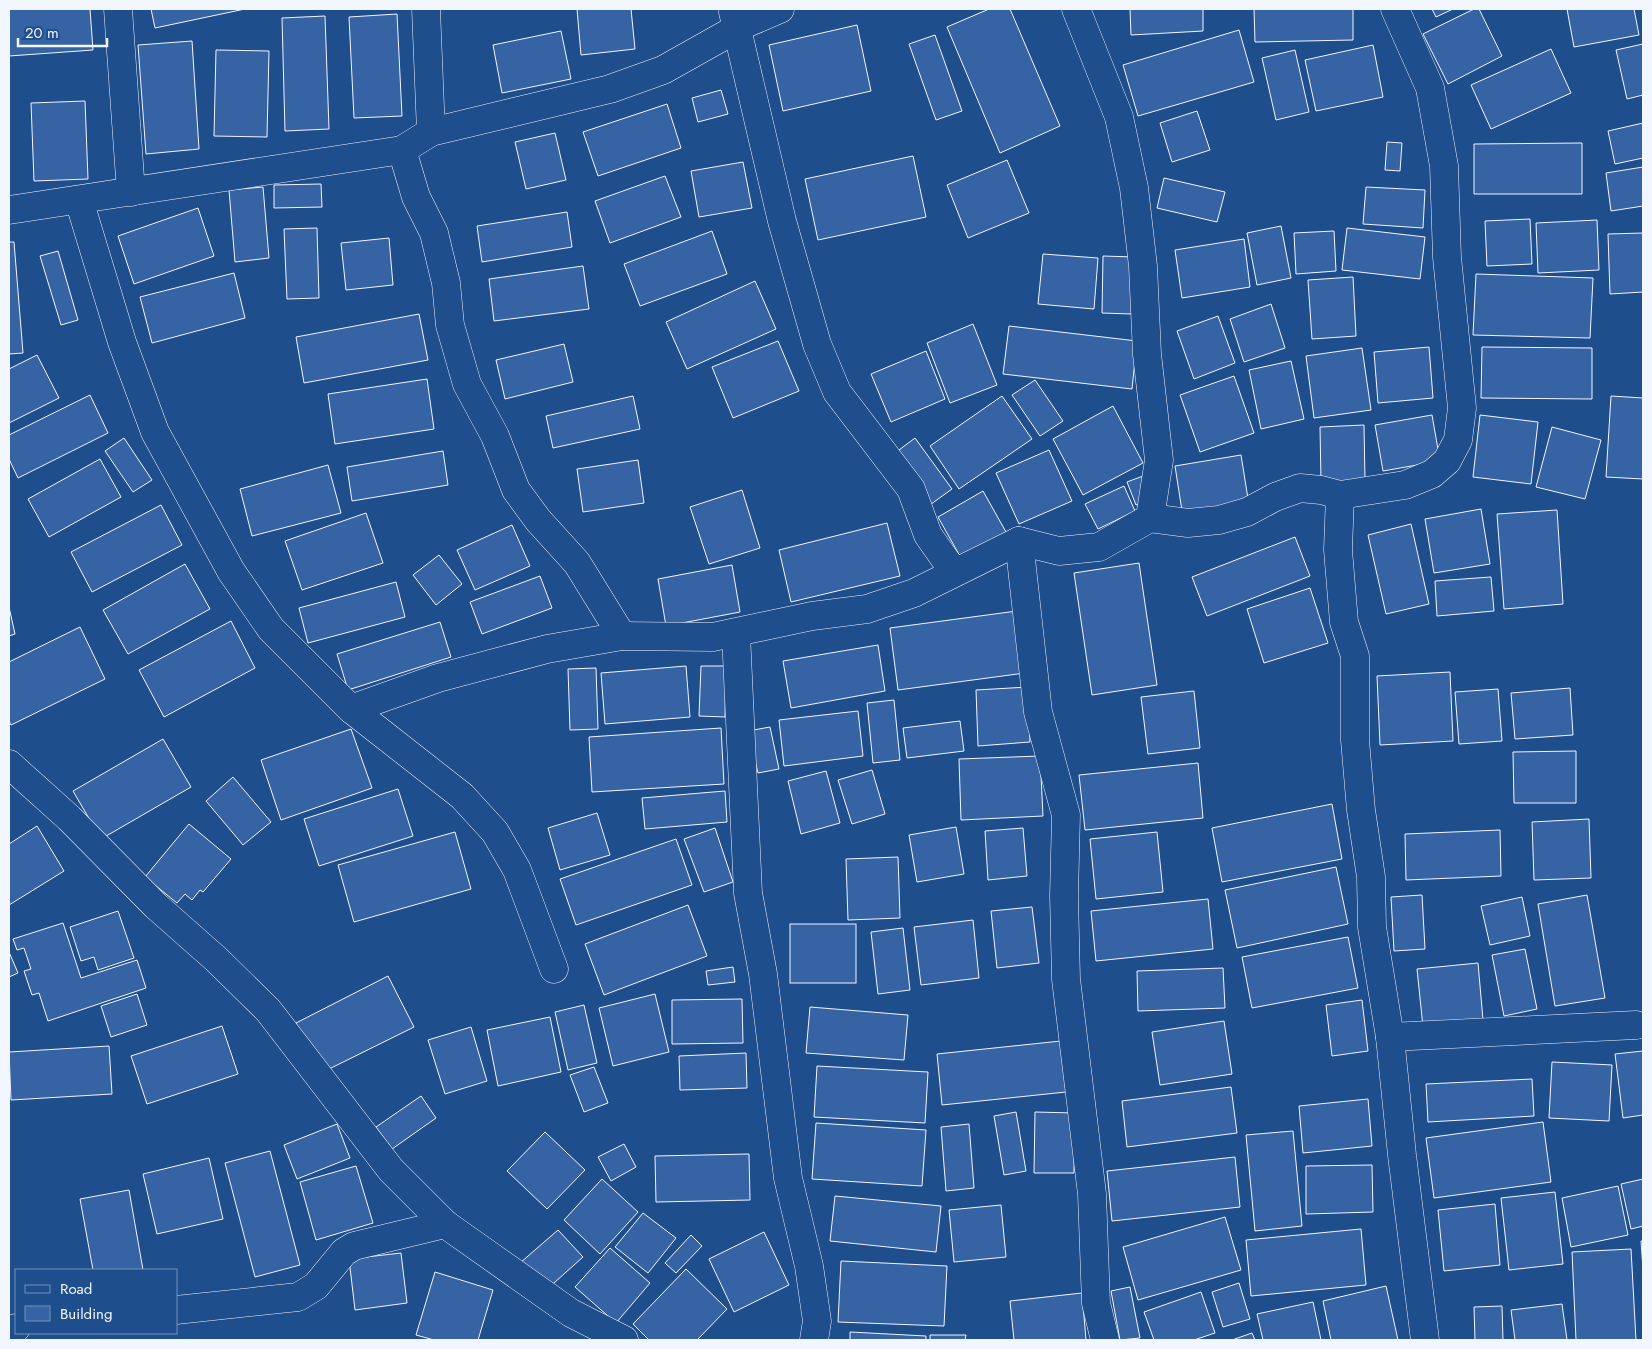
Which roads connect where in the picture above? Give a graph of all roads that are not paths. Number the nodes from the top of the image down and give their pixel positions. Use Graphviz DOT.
graph roads {
  1 [pos="118,9"];
  2 [pos="426,9"];
  3 [pos="780,9"];
  4 [pos="1076,9"];
  5 [pos="1395,9"];
  6 [pos="734,19"];
  7 [pos="431,132"];
  8 [pos="402,150"];
  9 [pos="131,192"];
  10 [pos="79,200"];
  11 [pos="9,210"];
  12 [pos="1340,495"];
  13 [pos="1150,518"];
  14 [pos="1019,541"];
  15 [pos="954,572"];
  16 [pos="736,634"];
  17 [pos="622,636"];
  18 [pos="351,709"];
  19 [pos="9,764"];
  20 [pos="554,969"];
  21 [pos="1636,1025"];
  22 [pos="1390,1037"];
  23 [pos="445,1224"];
  24 [pos="178,1310"];
  25 [pos="624,1340"];
  26 [pos="814,1340"];
  27 [pos="1105,1340"];
  28 [pos="1425,1340"];
  1 -- 9 [label="street"];
  2 -- 7 [label="street"];
  3 -- 6 [label="street"];
  4 -- 13 [label="street"];
  5 -- 12 [label="street"];
  6 -- 7 [label="street"];
  6 -- 15 [label="street"];
  7 -- 8 [label="street"];
  8 -- 9 [label="street"];
  8 -- 17 [label="street"];
  9 -- 10 [label="street"];
  10 -- 11 [label="street"];
  10 -- 18 [label="street"];
  12 -- 13 [label="street"];
  12 -- 22 [label="street"];
  13 -- 14 [label="street"];
  14 -- 15 [label="street"];
  14 -- 27 [label="street"];
  15 -- 16 [label="street"];
  16 -- 17 [label="street"];
  16 -- 26 [label="street"];
  17 -- 18 [label="street"];
  18 -- 20 [label="street"];
  19 -- 23 [label="street"];
  21 -- 22 [label="street"];
  22 -- 28 [label="street"];
  23 -- 24 [label="street"];
  23 -- 25 [label="street"];
}
